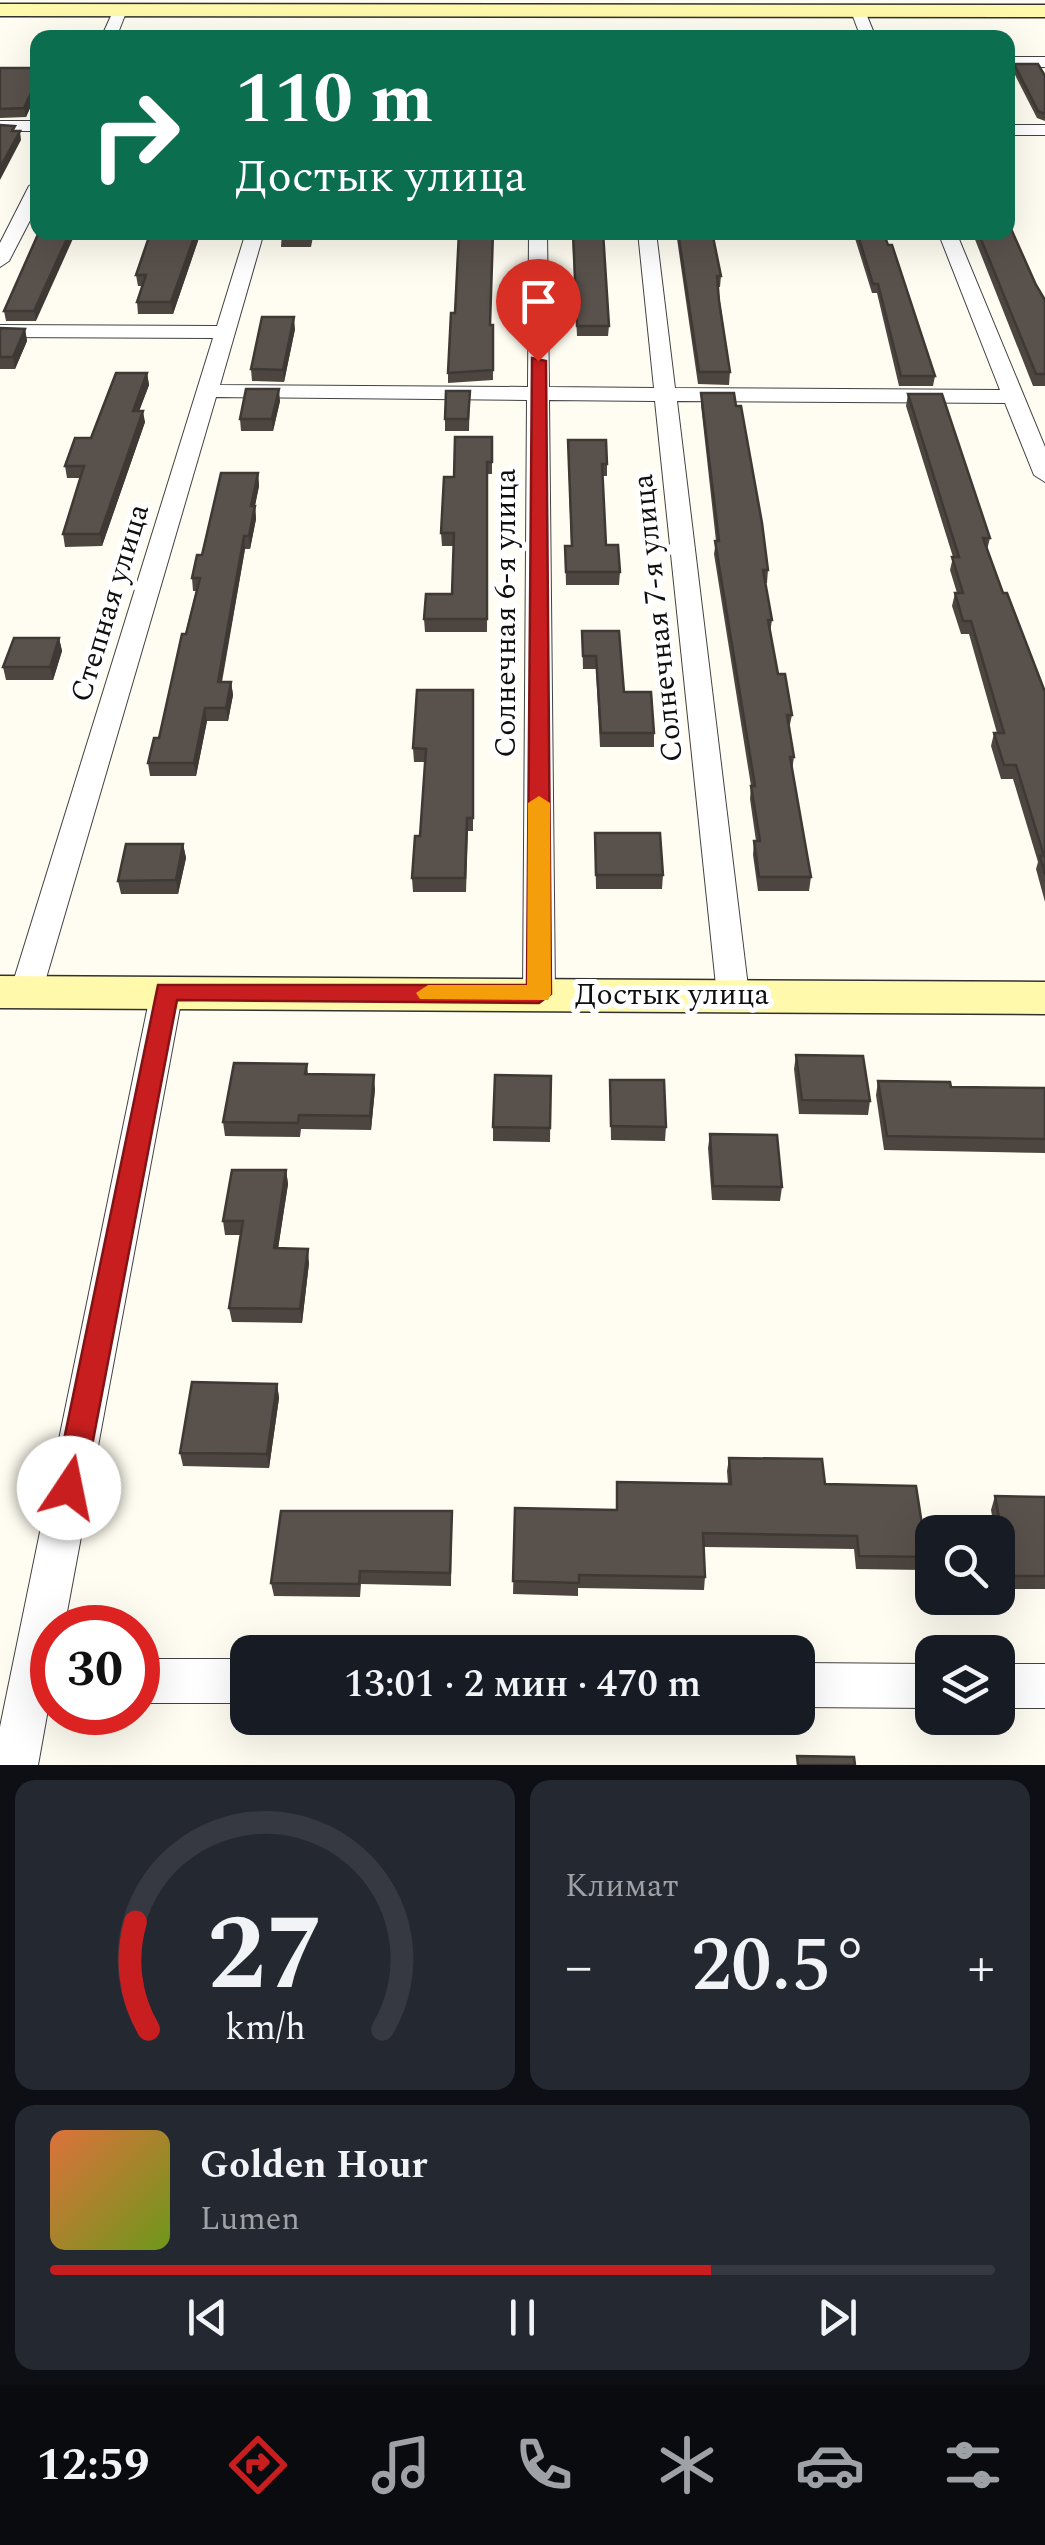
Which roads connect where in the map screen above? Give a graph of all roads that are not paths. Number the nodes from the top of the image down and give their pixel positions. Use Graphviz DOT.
graph roads {
  1 [pos="0,10"];
  2 [pos="120,10"];
  3 [pos="858,11"];
  4 [pos="1045,12"];
  5 [pos="111,30"];
  6 [pos="866,30"];
  7 [pos="1015,62"];
  8 [pos="1045,62"];
  9 [pos="0,126"];
  10 [pos="30,126"];
  11 [pos="1015,130"];
  12 [pos="1045,130"];
  13 [pos="30,202"];
  14 [pos="252,240"];
  15 [pos="538,240"];
  16 [pos="648,240"];
  17 [pos="950,240"];
  18 [pos="0,261"];
  19 [pos="0,331"];
  20 [pos="226,332"];
  21 [pos="209,391"];
  22 [pos="538,394"];
  23 [pos="666,394"];
  24 [pos="1015,397"];
  25 [pos="1045,475"];
  26 [pos="13,992"];
  27 [pos="167,992"];
  28 [pos="539,994"];
  29 [pos="733,996"];
  30 [pos="1045,998"];
  31 [pos="56,1605"];
  32 [pos="160,1680"];
  33 [pos="230,1681"];
  34 [pos="815,1685"];
  35 [pos="915,1686"];
  36 [pos="1015,1686"];
  37 [pos="1045,1686"];
  38 [pos="30,1716"];
  39 [pos="14,1765"];
  1 -- 2 [label="street"];
  2 -- 3 [label="street"];
  2 -- 5 [label="street"];
  3 -- 4 [label="street"];
  3 -- 6 [label="street"];
  7 -- 8 [label="street"];
  9 -- 10 [label="street"];
  11 -- 12 [label="street"];
  13 -- 18 [label="street"];
  14 -- 20 [label="street, Степная улица"];
  15 -- 22 [label="street, Солнечная 6-я улица"];
  16 -- 23 [label="street, Солнечная 7-я улица"];
  17 -- 24 [label="street"];
  19 -- 20 [label="street"];
  20 -- 21 [label="street, Степная улица"];
  21 -- 22 [label="street"];
  21 -- 26 [label="street, Степная улица"];
  22 -- 23 [label="street"];
  22 -- 28 [label="street, Солнечная 6-я улица"];
  23 -- 24 [label="street"];
  23 -- 29 [label="street, Солнечная 7-я улица"];
  24 -- 25 [label="street"];
  26 -- 27 [label="street, Достык улица"];
  27 -- 28 [label="street, Достык улица"];
  27 -- 31 [label="street"];
  28 -- 29 [label="street, Достык улица"];
  29 -- 30 [label="street, Достык улица"];
  32 -- 33 [label="street"];
  34 -- 35 [label="street"];
  36 -- 37 [label="street"];
  38 -- 39 [label="street"];
}
